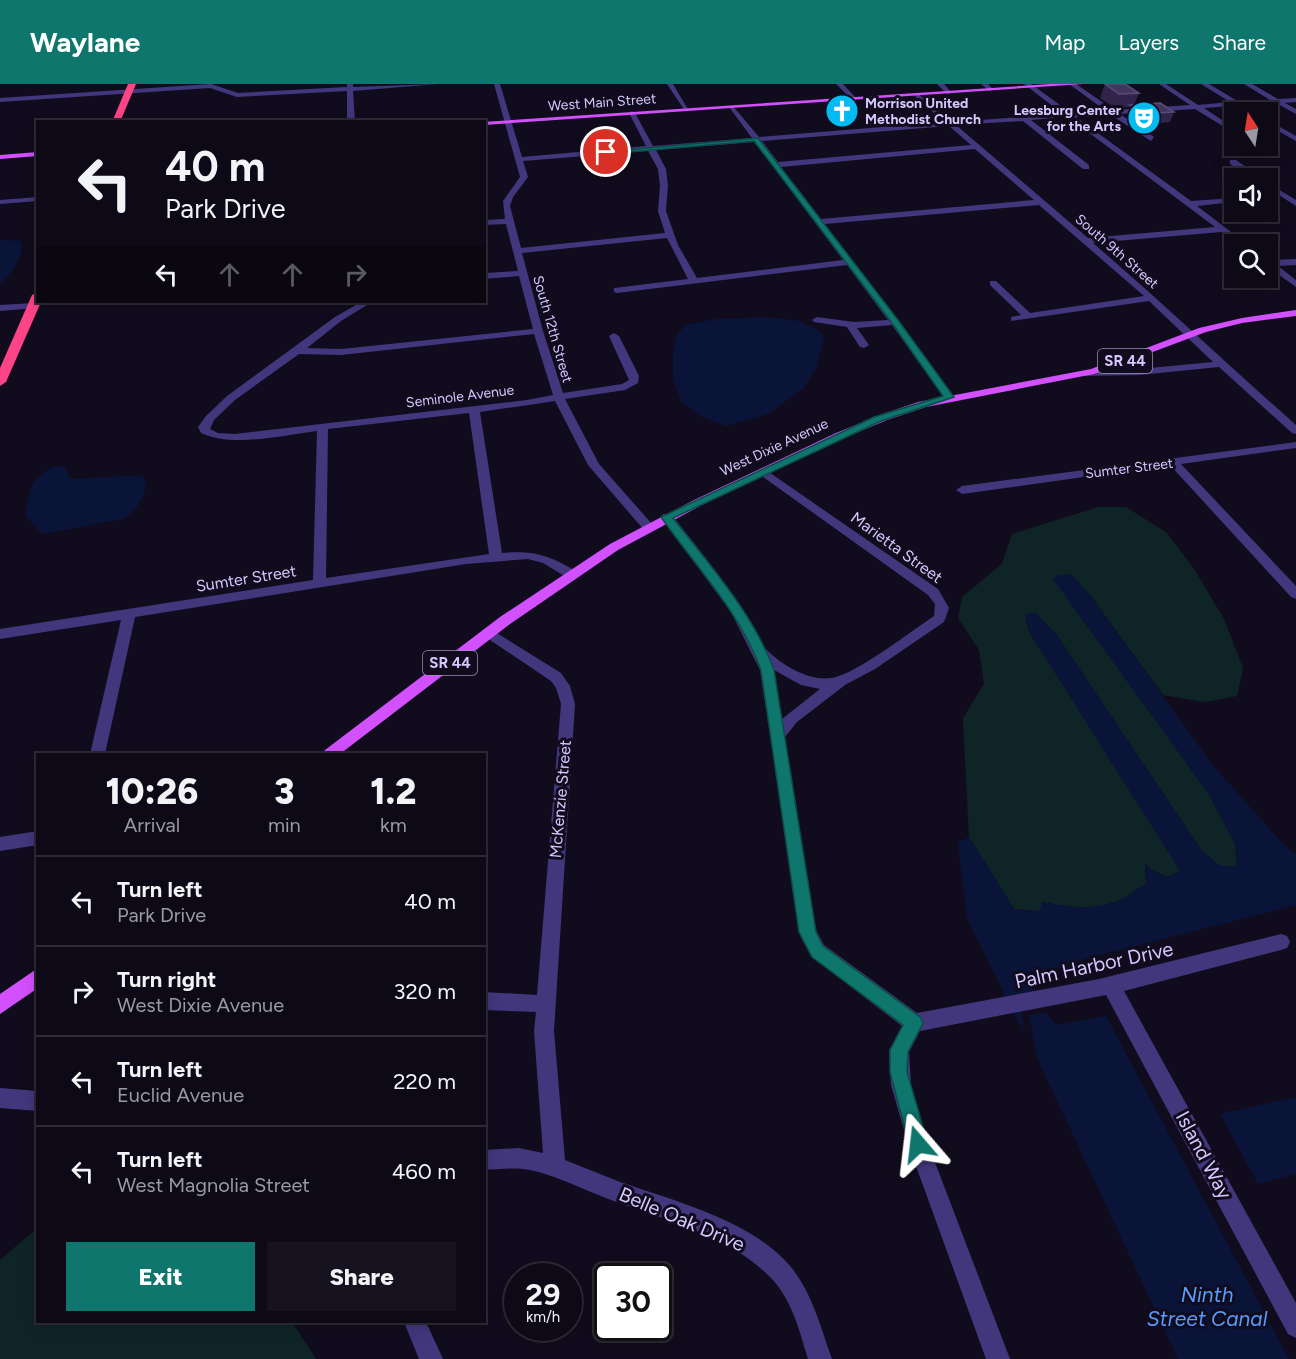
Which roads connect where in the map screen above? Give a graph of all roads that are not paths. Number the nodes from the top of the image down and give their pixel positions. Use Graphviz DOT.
graph roads {
  1 [pos="435,84"];
  2 [pos="497,84"];
  3 [pos="670,84"];
  4 [pos="839,84"];
  5 [pos="940,84"];
  6 [pos="984,84"];
  7 [pos="1073,84"];
  8 [pos="1080,84"];
  9 [pos="1162,84"];
  10 [pos="1204,84"];
  11 [pos="1247,84"];
  12 [pos="350,86"];
  13 [pos="1029,86"];
  14 [pos="130,88"];
  15 [pos="991,90"];
  16 [pos="950,93"];
  17 [pos="917,95"];
  18 [pos="854,99"];
  19 [pos="0,100"];
  20 [pos="1140,100"];
  21 [pos="1296,100"];
  22 [pos="1277,101"];
  23 [pos="1234,102"];
  24 [pos="1264,102"];
  25 [pos="1224,105"];
  26 [pos="1196,106"];
  27 [pos="732,107"];
  28 [pos="1154,109"];
  29 [pos="687,110"];
  30 [pos="1111,112"];
  31 [pos="1296,112"];
  32 [pos="632,113"];
  33 [pos="1069,115"];
  34 [pos="1024,118"];
  35 [pos="117,120"];
  36 [pos="351,120"];
  37 [pos="507,122"];
  38 [pos="486,123"];
  39 [pos="951,124"];
  40 [pos="1224,124"];
  41 [pos="1278,128"];
  42 [pos="756,139"];
  43 [pos="1151,139"];
  44 [pos="1296,139"];
  45 [pos="978,147"];
  46 [pos="651,148"];
  47 [pos="36,154"];
  48 [pos="0,157"];
  49 [pos="519,159"];
  50 [pos="1233,162"];
  51 [pos="775,165"];
  52 [pos="1086,167"];
  53 [pos="1242,168"];
  54 [pos="1278,191"];
  55 [pos="1285,196"];
  56 [pos="1278,197"];
  57 [pos="36,199"];
  58 [pos="0,202"];
  59 [pos="1040,202"];
  60 [pos="1224,202"];
  61 [pos="1190,204"];
  62 [pos="1296,204"];
  63 [pos="509,221"];
  64 [pos="818,222"];
  65 [pos="486,224"];
  66 [pos="1223,229"];
  67 [pos="1230,234"];
  68 [pos="670,235"];
  69 [pos="1086,241"];
  70 [pos="518,250"];
  71 [pos="849,262"];
  72 [pos="1296,262"];
  73 [pos="1278,263"];
  74 [pos="1278,271"];
  75 [pos="522,273"];
  76 [pos="486,276"];
  77 [pos="693,279"];
  78 [pos="993,283"];
  79 [pos="1296,284"];
  80 [pos="617,290"];
  81 [pos="1151,298"];
  82 [pos="35,301"];
  83 [pos="365,303"];
  84 [pos="0,308"];
  85 [pos="1296,313"];
  86 [pos="1029,316"];
  87 [pos="1014,319"];
  88 [pos="817,320"];
  89 [pos="895,322"];
  90 [pos="849,324"];
  91 [pos="538,331"];
  92 [pos="1190,334"];
  93 [pos="614,336"];
  94 [pos="864,345"];
  95 [pos="297,351"];
  96 [pos="1221,364"];
  97 [pos="1083,374"];
  98 [pos="0,382"];
  99 [pos="949,397"];
  100 [pos="560,398"];
  101 [pos="474,410"];
  102 [pos="323,427"];
  103 [pos="1296,431"];
  104 [pos="1296,445"];
  105 [pos="1174,463"];
  106 [pos="763,472"];
  107 [pos="962,490"];
  108 [pos="667,517"];
  109 [pos="648,527"];
  110 [pos="496,557"];
  111 [pos="571,574"];
  112 [pos="319,584"];
  113 [pos="1296,594"];
  114 [pos="129,614"];
  115 [pos="489,633"];
  116 [pos="0,634"];
  117 [pos="759,648"];
  118 [pos="839,682"];
  119 [pos="777,736"];
  120 [pos="98,753"];
  121 [pos="331,753"];
  122 [pos="36,838"];
  123 [pos="0,844"];
  124 [pos="1281,942"];
  125 [pos="36,978"];
  126 [pos="1111,985"];
  127 [pos="486,1001"];
  128 [pos="546,1004"];
  129 [pos="0,1005"];
  130 [pos="914,1023"];
  131 [pos="0,1098"];
  132 [pos="36,1101"];
  133 [pos="486,1160"];
  134 [pos="555,1168"];
  135 [pos="415,1323"];
  136 [pos="1296,1326"];
  137 [pos="431,1359"];
  138 [pos="820,1359"];
  139 [pos="998,1359"];
  1 -- 12 [label="street"];
  2 -- 37 [label="street, South 12th Street"];
  3 -- 29 [label="street"];
  4 -- 18 [label="street"];
  5 -- 16 [label="street"];
  6 -- 15 [label="street"];
  7 -- 8 [label="main road, West Main Street"];
  7 -- 13 [label="main road, West Main Street"];
  7 -- 30 [label="street"];
  9 -- 26 [label="street"];
  10 -- 23 [label="street"];
  11 -- 22 [label="street"];
  12 -- 14 [label="street"];
  12 -- 36 [label="street"];
  13 -- 15 [label="main road, West Main Street"];
  13 -- 33 [label="street"];
  14 -- 19 [label="street"];
  14 -- 35 [label="highway"];
  15 -- 16 [label="main road, West Main Street"];
  16 -- 17 [label="main road, West Main Street"];
  17 -- 18 [label="main road, West Main Street"];
  17 -- 39 [label="street, South 9th Street"];
  18 -- 27 [label="main road, West Main Street"];
  20 -- 28 [label="street"];
  21 -- 22 [label="street"];
  22 -- 24 [label="street"];
  22 -- 31 [label="street"];
  25 -- 26 [label="street"];
  26 -- 28 [label="street"];
  26 -- 40 [label="street"];
  27 -- 29 [label="main road, West Main Street"];
  27 -- 42 [label="street"];
  28 -- 30 [label="street"];
  29 -- 32 [label="main road, West Main Street"];
  30 -- 33 [label="street"];
  30 -- 43 [label="street"];
  32 -- 37 [label="main road, West Main Street"];
  32 -- 46 [label="street"];
  33 -- 34 [label="street"];
  33 -- 61 [label="street"];
  34 -- 39 [label="street"];
  34 -- 52 [label="street"];
  37 -- 38 [label="main road, West Main Street"];
  37 -- 49 [label="street, South 12th Street"];
  39 -- 42 [label="street"];
  39 -- 45 [label="street, South 9th Street"];
  41 -- 44 [label="street"];
  42 -- 46 [label="street"];
  42 -- 51 [label="street"];
  45 -- 51 [label="street"];
  45 -- 59 [label="street, South 9th Street"];
  46 -- 49 [label="street"];
  46 -- 68 [label="street"];
  47 -- 48 [label="main road"];
  49 -- 63 [label="street, South 12th Street"];
  50 -- 53 [label="street"];
  51 -- 64 [label="street"];
  54 -- 55 [label="street"];
  55 -- 56 [label="street"];
  55 -- 62 [label="street"];
  57 -- 58 [label="street"];
  59 -- 64 [label="street"];
  59 -- 69 [label="street, South 9th Street"];
  60 -- 61 [label="street"];
  61 -- 66 [label="street"];
  63 -- 65 [label="street"];
  63 -- 70 [label="street, South 12th Street"];
  64 -- 71 [label="street"];
  66 -- 67 [label="street"];
  66 -- 69 [label="street"];
  68 -- 70 [label="street"];
  68 -- 77 [label="street"];
  69 -- 81 [label="street, South 9th Street"];
  70 -- 75 [label="street, South 12th Street"];
  71 -- 77 [label="street"];
  71 -- 89 [label="street"];
  72 -- 73 [label="street"];
  74 -- 79 [label="street"];
  75 -- 76 [label="street"];
  75 -- 91 [label="street, South 12th Street"];
  77 -- 80 [label="street"];
  78 -- 86 [label="street"];
  81 -- 86 [label="street"];
  81 -- 92 [label="street, South 9th Street"];
  82 -- 84 [label="street"];
  82 -- 98 [label="highway"];
  83 -- 95 [label="street"];
  85 -- 92 [label="main road, West Dixie Avenue / SR 44"];
  86 -- 87 [label="street"];
  88 -- 90 [label="street"];
  89 -- 90 [label="street"];
  89 -- 99 [label="street"];
  90 -- 94 [label="street"];
  91 -- 95 [label="street"];
  91 -- 100 [label="street, South 12th Street"];
  92 -- 96 [label="street, South 9th Street"];
  92 -- 97 [label="main road, West Dixie Avenue / SR 44"];
  93 -- 100 [label="street, Seminole Avenue"];
  95 -- 102 [label="street, Seminole Avenue"];
  96 -- 97 [label="street"];
  96 -- 103 [label="street, South 9th Street"];
  97 -- 99 [label="main road, West Dixie Avenue / SR 44"];
  99 -- 106 [label="main road, West Dixie Avenue / SR 44"];
  100 -- 101 [label="street, Seminole Avenue"];
  100 -- 109 [label="street, South 12th Street"];
  101 -- 102 [label="street, Seminole Avenue"];
  101 -- 110 [label="street"];
  102 -- 112 [label="street"];
  104 -- 105 [label="street, Sumter Street"];
  105 -- 107 [label="street, Sumter Street"];
  105 -- 113 [label="street"];
  106 -- 108 [label="main road, West Dixie Avenue / SR 44"];
  106 -- 118 [label="street, Marietta Street"];
  108 -- 109 [label="main road, West Dixie Avenue / SR 44"];
  108 -- 117 [label="street"];
  109 -- 111 [label="main road, West Dixie Avenue / SR 44"];
  110 -- 111 [label="street, Sumter Street"];
  110 -- 112 [label="street, Sumter Street"];
  111 -- 115 [label="main road, West Dixie Avenue / SR 44"];
  112 -- 114 [label="street, Sumter Street"];
  114 -- 116 [label="street, Sumter Street"];
  114 -- 120 [label="street"];
  115 -- 121 [label="main road, West Dixie Avenue / SR 44"];
  115 -- 128 [label="street, McKenzie Street"];
  117 -- 118 [label="street"];
  117 -- 119 [label="street"];
  118 -- 119 [label="street, Marietta Street"];
  119 -- 130 [label="street"];
  122 -- 123 [label="street"];
  124 -- 126 [label="street, Palm Harbor Drive"];
  125 -- 129 [label="main road"];
  126 -- 130 [label="street, Palm Harbor Drive"];
  126 -- 136 [label="street, Island Way"];
  127 -- 128 [label="street"];
  128 -- 134 [label="street, McKenzie Street"];
  130 -- 139 [label="street"];
  131 -- 132 [label="street"];
  133 -- 134 [label="street, Belle Oak Drive"];
  134 -- 138 [label="street, Belle Oak Drive"];
  135 -- 137 [label="street"];
}
